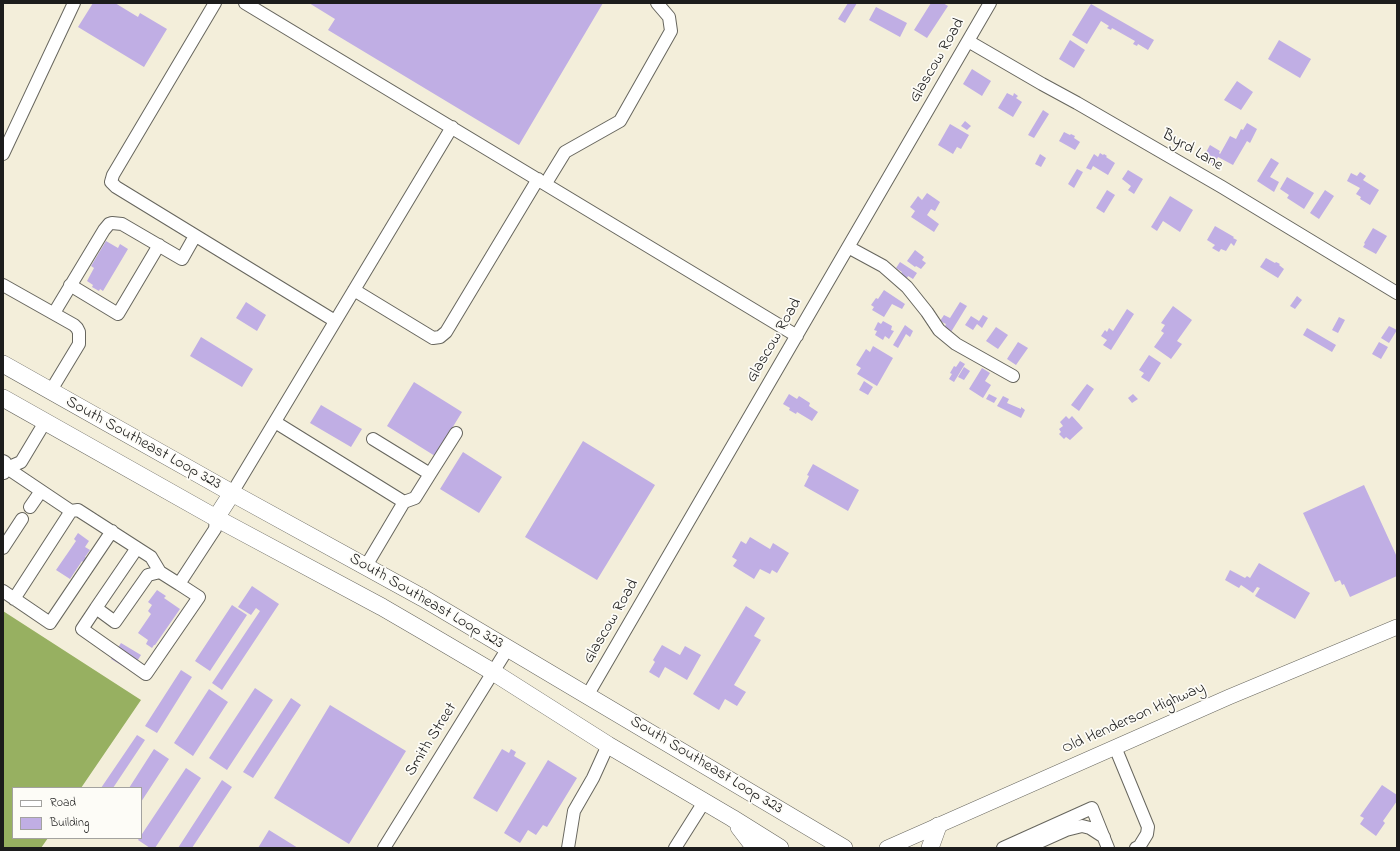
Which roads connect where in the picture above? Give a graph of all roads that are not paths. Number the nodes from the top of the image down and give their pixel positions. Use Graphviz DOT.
graph roads {
  1 [pos="74,3"];
  2 [pos="215,3"];
  3 [pos="245,3"];
  4 [pos="657,3"];
  5 [pos="990,3"];
  6 [pos="968,41"];
  7 [pos="452,127"];
  8 [pos="3,154"];
  9 [pos="542,181"];
  10 [pos="196,236"];
  11 [pos="159,245"];
  12 [pos="848,247"];
  13 [pos="70,285"];
  14 [pos="3,286"];
  15 [pos="354,290"];
  16 [pos="1397,293"];
  17 [pos="54,313"];
  18 [pos="335,322"];
  19 [pos="797,336"];
  20 [pos="3,364"];
  21 [pos="1013,376"];
  22 [pos="50,392"];
  23 [pos="3,398"];
  24 [pos="45,422"];
  25 [pos="275,422"];
  26 [pos="456,432"];
  27 [pos="373,439"];
  28 [pos="4,468"];
  29 [pos="430,474"];
  30 [pos="41,491"];
  31 [pos="232,493"];
  32 [pos="404,502"];
  33 [pos="30,507"];
  34 [pos="71,511"];
  35 [pos="216,518"];
  36 [pos="22,519"];
  37 [pos="112,531"];
  38 [pos="3,548"];
  39 [pos="138,548"];
  40 [pos="366,566"];
  41 [pos="160,572"];
  42 [pos="179,584"];
  43 [pos="3,591"];
  44 [pos="14,599"];
  45 [pos="96,608"];
  46 [pos="1397,627"];
  47 [pos="508,648"];
  48 [pos="493,672"];
  49 [pos="587,696"];
  50 [pos="608,745"];
  51 [pos="1115,747"];
  52 [pos="704,802"];
  53 [pos="732,818"];
  54 [pos="938,826"];
  55 [pos="1106,843"];
  56 [pos="384,848"];
  57 [pos="568,848"];
  58 [pos="675,848"];
  59 [pos="755,848"];
  60 [pos="780,848"];
  61 [pos="844,848"];
  62 [pos="887,848"];
  63 [pos="930,848"];
  64 [pos="1003,848"];
  65 [pos="1026,848"];
  66 [pos="1136,848"];
  1 -- 8 [label="street"];
  2 -- 10 [label="street"];
  3 -- 7 [label="street"];
  4 -- 9 [label="street"];
  5 -- 6 [label="street, Glascow Road"];
  6 -- 12 [label="street, Glascow Road"];
  6 -- 16 [label="street, Byrd Lane"];
  7 -- 9 [label="street"];
  7 -- 15 [label="street"];
  9 -- 15 [label="street"];
  9 -- 19 [label="street"];
  10 -- 11 [label="street"];
  10 -- 18 [label="street"];
  11 -- 13 [label="street"];
  11 -- 13 [label="street"];
  12 -- 19 [label="street, Glascow Road"];
  12 -- 21 [label="street"];
  13 -- 17 [label="street"];
  14 -- 17 [label="street"];
  15 -- 18 [label="street"];
  17 -- 22 [label="street"];
  18 -- 25 [label="street"];
  19 -- 49 [label="street, Glascow Road"];
  20 -- 22 [label="highway, South Southeast Loop 323"];
  22 -- 31 [label="highway, South Southeast Loop 323"];
  23 -- 24 [label="highway, South Southeast Loop 323"];
  24 -- 28 [label="street"];
  24 -- 35 [label="highway, South Southeast Loop 323"];
  25 -- 31 [label="street"];
  25 -- 32 [label="street"];
  26 -- 29 [label="street"];
  27 -- 29 [label="street"];
  28 -- 30 [label="street"];
  29 -- 32 [label="street"];
  30 -- 33 [label="street"];
  30 -- 34 [label="street"];
  31 -- 35 [label="highway"];
  31 -- 40 [label="highway, South Southeast Loop 323"];
  32 -- 40 [label="street"];
  34 -- 37 [label="street"];
  34 -- 44 [label="street"];
  35 -- 42 [label="street"];
  35 -- 48 [label="highway, South Southeast Loop 323"];
  36 -- 38 [label="street"];
  37 -- 39 [label="street"];
  37 -- 44 [label="street"];
  39 -- 41 [label="street"];
  39 -- 45 [label="street"];
  40 -- 47 [label="highway, South Southeast Loop 323"];
  41 -- 42 [label="street"];
  41 -- 45 [label="street"];
  42 -- 45 [label="street"];
  43 -- 44 [label="street"];
  46 -- 51 [label="main road, Old Henderson Highway"];
  47 -- 48 [label="street, Smith Street"];
  47 -- 49 [label="highway, South Southeast Loop 323"];
  48 -- 50 [label="highway, South Southeast Loop 323"];
  48 -- 56 [label="street, Smith Street"];
  49 -- 61 [label="highway, South Southeast Loop 323"];
  50 -- 52 [label="highway, South Southeast Loop 323"];
  50 -- 57 [label="street"];
  51 -- 54 [label="main road, Old Henderson Highway"];
  51 -- 66 [label="street"];
  52 -- 53 [label="highway, South Southeast Loop 323"];
  52 -- 58 [label="street"];
  53 -- 59 [label="highway"];
  53 -- 60 [label="highway, South Southeast Loop 323"];
  54 -- 62 [label="main road, Old Henderson Highway"];
  54 -- 63 [label="highway"];
  55 -- 64 [label="street"];
  55 -- 65 [label="street"];
}
